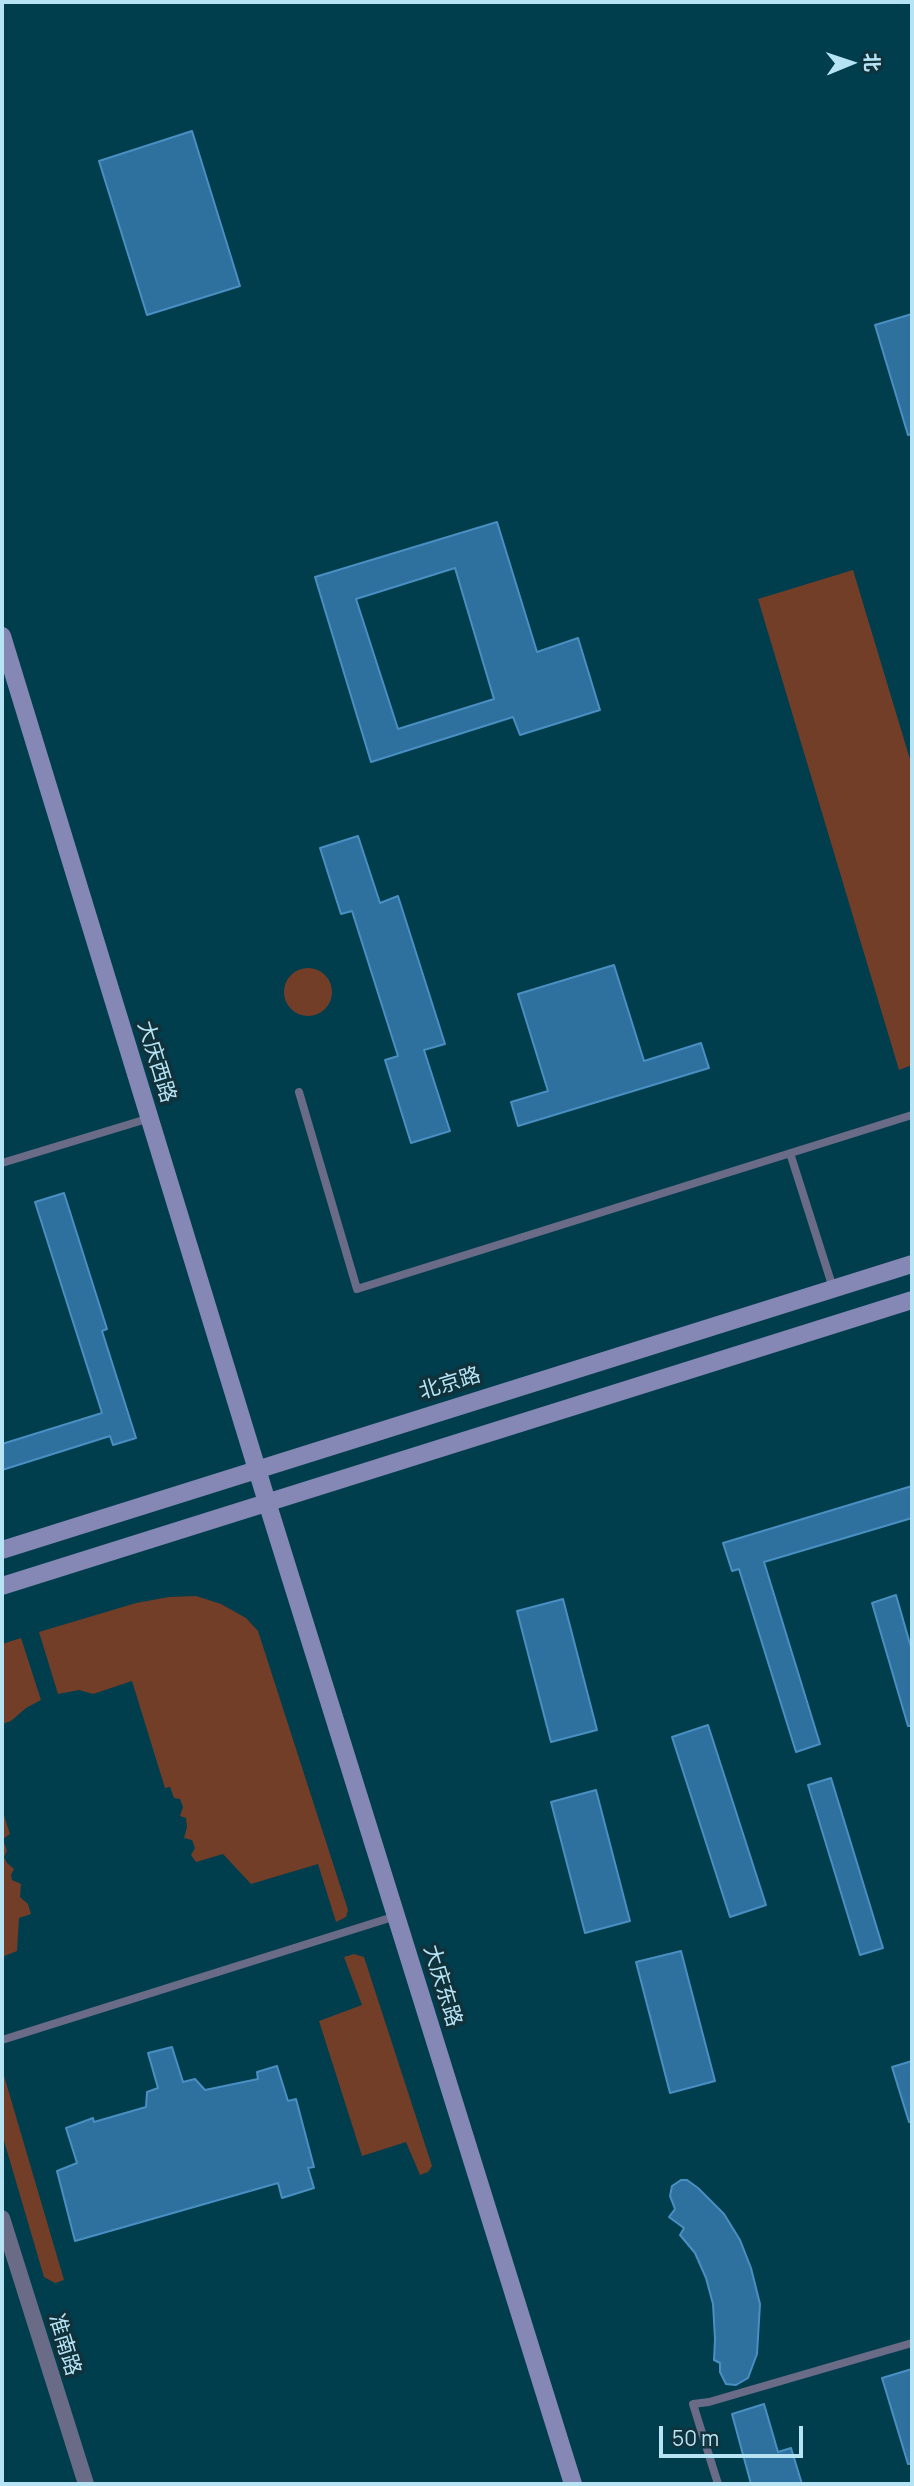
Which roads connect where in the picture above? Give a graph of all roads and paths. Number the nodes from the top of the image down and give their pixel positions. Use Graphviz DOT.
graph roads {
  1 [pos="2,636"];
  2 [pos="299,1092"];
  3 [pos="912,1115"];
  4 [pos="150,1118"];
  5 [pos="790,1153"];
  6 [pos="2,1163"];
  7 [pos="912,1264"];
  8 [pos="833,1288"];
  9 [pos="912,1300"];
  10 [pos="257,1469"];
  11 [pos="267,1502"];
  12 [pos="2,1550"];
  13 [pos="2,1586"];
  14 [pos="396,1916"];
  15 [pos="2,2040"];
  16 [pos="2,2218"];
  17 [pos="912,2343"];
  18 [pos="86,2484"];
  19 [pos="573,2484"];
  20 [pos="718,2484"];
  1 -- 4 [label="main road, 大庆西路"];
  2 -- 5 [label="lane"];
  3 -- 5 [label="lane"];
  4 -- 6 [label="lane"];
  4 -- 10 [label="main road, 大庆西路"];
  5 -- 8 [label="lane"];
  7 -- 8 [label="main road, 北京路"];
  8 -- 10 [label="main road, 北京路"];
  9 -- 11 [label="main road"];
  10 -- 11 [label="main road, 大庆西路"];
  10 -- 12 [label="main road, 北京路"];
  11 -- 13 [label="main road"];
  11 -- 14 [label="main road, 大庆东路"];
  14 -- 15 [label="lane"];
  14 -- 19 [label="main road, 大庆东路"];
  16 -- 18 [label="street, 准南路"];
  17 -- 20 [label="lane"];
}
